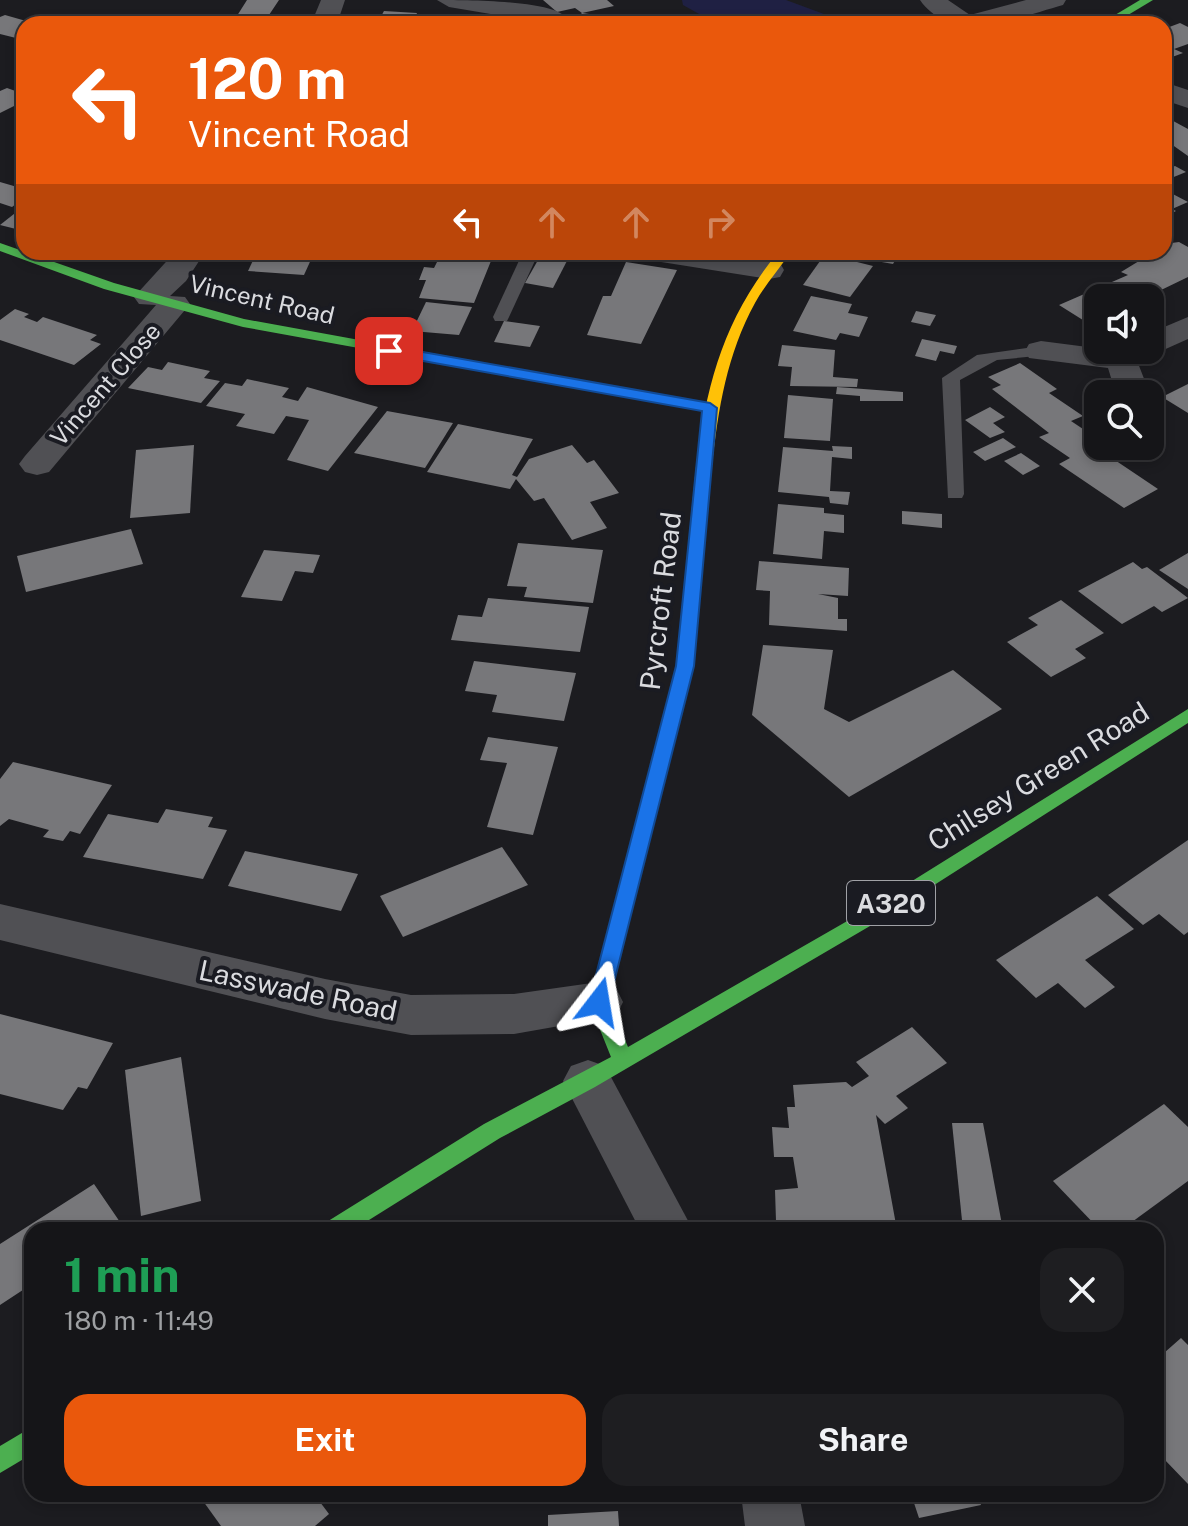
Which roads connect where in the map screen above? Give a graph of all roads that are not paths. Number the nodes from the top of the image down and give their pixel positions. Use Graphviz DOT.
graph roads {
  1 [pos="449,0"];
  2 [pos="932,0"];
  3 [pos="1054,0"];
  4 [pos="1148,0"];
  5 [pos="547,16"];
  6 [pos="955,16"];
  7 [pos="995,16"];
  8 [pos="1119,16"];
  9 [pos="39,260"];
  10 [pos="185,260"];
  11 [pos="527,260"];
  12 [pos="777,261"];
  13 [pos="162,301"];
  14 [pos="501,317"];
  15 [pos="1188,327"];
  16 [pos="1164,339"];
  17 [pos="1041,351"];
  18 [pos="1084,351"];
  19 [pos="710,408"];
  20 [pos="37,464"];
  21 [pos="955,494"];
  22 [pos="1188,715"];
  23 [pos="0,922"];
  24 [pos="599,1002"];
  25 [pos="606,1070"];
  26 [pos="346,1222"];
  27 [pos="664,1222"];
  28 [pos="24,1444"];
  29 [pos="0,1461"];
  30 [pos="771,1502"];
  31 [pos="775,1526"];
  1 -- 5 [label="street"];
  2 -- 6 [label="street"];
  3 -- 7 [label="street"];
  4 -- 8 [label="street"];
  9 -- 13 [label="street, Vincent Road"];
  10 -- 13 [label="street, Vincent Close"];
  11 -- 14 [label="lane"];
  12 -- 19 [label="street, Pyrcroft Road"];
  13 -- 19 [label="street, Vincent Road"];
  13 -- 20 [label="street, Vincent Close"];
  15 -- 16 [label="street"];
  17 -- 18 [label="street"];
  17 -- 21 [label="lane"];
  19 -- 24 [label="street, Pyrcroft Road"];
  22 -- 25 [label="street, Chilsey Green Road / A320"];
  23 -- 24 [label="street, Lasswade Road"];
  24 -- 25 [label="street"];
  25 -- 26 [label="street, A320"];
  25 -- 27 [label="street"];
  28 -- 29 [label="street"];
  30 -- 31 [label="street"];
}
